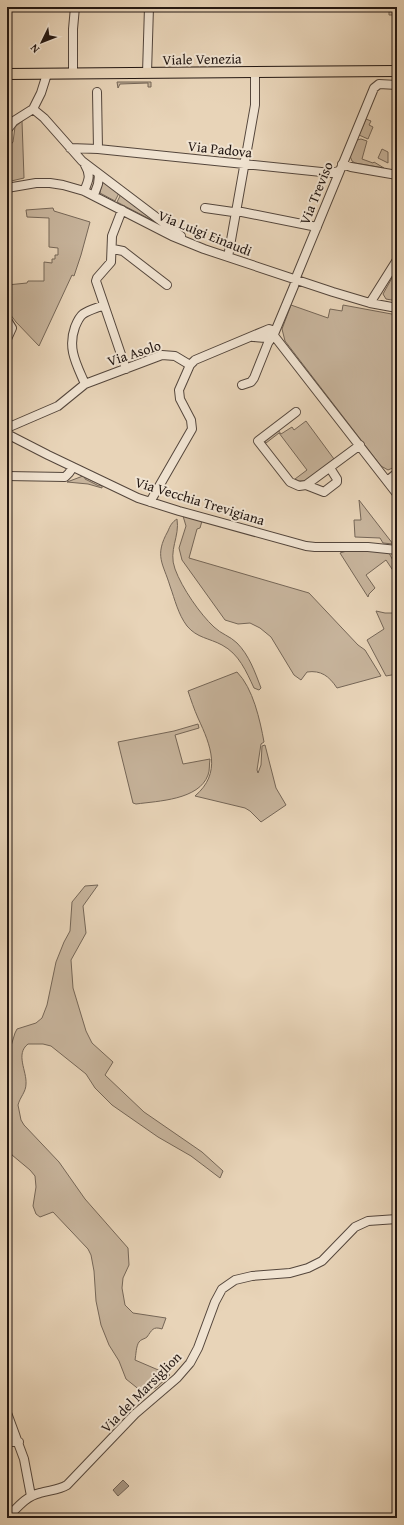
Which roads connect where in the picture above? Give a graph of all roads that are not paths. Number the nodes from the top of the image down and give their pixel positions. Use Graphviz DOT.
graph roads {
  1 [pos="75,7"];
  2 [pos="149,7"];
  3 [pos="395,71"];
  4 [pos="255,72"];
  5 [pos="147,73"];
  6 [pos="7,74"];
  7 [pos="47,74"];
  8 [pos="73,74"];
  9 [pos="395,85"];
  10 [pos="97,92"];
  11 [pos="33,109"];
  12 [pos="7,130"];
  13 [pos="70,148"];
  14 [pos="98,149"];
  15 [pos="82,162"];
  16 [pos="245,164"];
  17 [pos="340,168"];
  18 [pos="99,175"];
  19 [pos="397,175"];
  20 [pos="7,188"];
  21 [pos="84,190"];
  22 [pos="94,195"];
  23 [pos="205,208"];
  24 [pos="122,210"];
  25 [pos="237,212"];
  26 [pos="316,227"];
  27 [pos="192,244"];
  28 [pos="112,249"];
  29 [pos="228,257"];
  30 [pos="397,260"];
  31 [pos="295,280"];
  32 [pos="167,285"];
  33 [pos="370,303"];
  34 [pos="104,305"];
  35 [pos="397,308"];
  36 [pos="7,320"];
  37 [pos="274,330"];
  38 [pos="7,339"];
  39 [pos="190,365"];
  40 [pos="126,369"];
  41 [pos="85,384"];
  42 [pos="242,385"];
  43 [pos="296,412"];
  44 [pos="7,428"];
  45 [pos="7,434"];
  46 [pos="360,445"];
  47 [pos="330,468"];
  48 [pos="77,469"];
  49 [pos="397,473"];
  50 [pos="7,476"];
  51 [pos="387,481"];
  52 [pos="306,485"];
  53 [pos="397,494"];
  54 [pos="150,502"];
  55 [pos="397,550"];
  56 [pos="397,1219"];
  57 [pos="7,1413"];
  58 [pos="7,1442"];
  59 [pos="19,1442"];
  60 [pos="31,1496"];
  61 [pos="7,1518"];
  1 -- 8 [label="street"];
  2 -- 5 [label="street"];
  3 -- 4 [label="main road, Viale Venezia"];
  3 -- 9 [label="street"];
  4 -- 5 [label="main road, Viale Venezia"];
  4 -- 16 [label="street"];
  5 -- 8 [label="main road, Viale Venezia"];
  6 -- 7 [label="main road, Viale Venezia"];
  7 -- 8 [label="main road, Viale Venezia"];
  7 -- 11 [label="street"];
  9 -- 17 [label="street, Via Treviso"];
  10 -- 14 [label="street"];
  11 -- 12 [label="street"];
  11 -- 13 [label="street"];
  13 -- 14 [label="street, Via Padova"];
  13 -- 15 [label="street"];
  14 -- 16 [label="street, Via Padova"];
  15 -- 18 [label="street"];
  15 -- 21 [label="street"];
  16 -- 17 [label="street, Via Padova"];
  16 -- 25 [label="street"];
  17 -- 19 [label="street, Via Padova"];
  17 -- 26 [label="street, Via Treviso"];
  18 -- 22 [label="street"];
  18 -- 27 [label="street"];
  20 -- 21 [label="street, Via Luigi Einaudi"];
  21 -- 22 [label="street, Via Luigi Einaudi"];
  22 -- 24 [label="street, Via Luigi Einaudi"];
  23 -- 25 [label="street"];
  24 -- 27 [label="street, Via Luigi Einaudi"];
  24 -- 28 [label="street"];
  25 -- 26 [label="street"];
  25 -- 29 [label="street"];
  26 -- 31 [label="street, Via Treviso"];
  27 -- 29 [label="street, Via Luigi Einaudi"];
  28 -- 32 [label="street"];
  28 -- 34 [label="street"];
  29 -- 31 [label="street, Via Luigi Einaudi"];
  30 -- 33 [label="street"];
  31 -- 33 [label="street, Via Luigi Einaudi"];
  31 -- 37 [label="street, Via Treviso"];
  33 -- 35 [label="street, Via Luigi Einaudi"];
  34 -- 40 [label="street"];
  34 -- 41 [label="street"];
  36 -- 38 [label="street"];
  37 -- 39 [label="street"];
  37 -- 42 [label="street, Via Treviso"];
  37 -- 46 [label="street"];
  39 -- 40 [label="street, Via Asolo"];
  39 -- 54 [label="street"];
  40 -- 41 [label="street, Via Asolo"];
  41 -- 44 [label="street, Via Asolo"];
  43 -- 52 [label="street"];
  45 -- 48 [label="street, Via Vecchia Trevigiana"];
  46 -- 47 [label="street"];
  46 -- 51 [label="street"];
  47 -- 52 [label="street"];
  47 -- 52 [label="street"];
  48 -- 50 [label="street"];
  48 -- 54 [label="street, Via Vecchia Trevigiana"];
  49 -- 51 [label="street"];
  51 -- 53 [label="street"];
  54 -- 55 [label="street, Via Vecchia Trevigiana"];
  56 -- 60 [label="street, Via del Marsiglion"];
  57 -- 59 [label="street"];
  58 -- 59 [label="street"];
  59 -- 60 [label="street"];
  60 -- 61 [label="street, Via del Marsiglion"];
}
